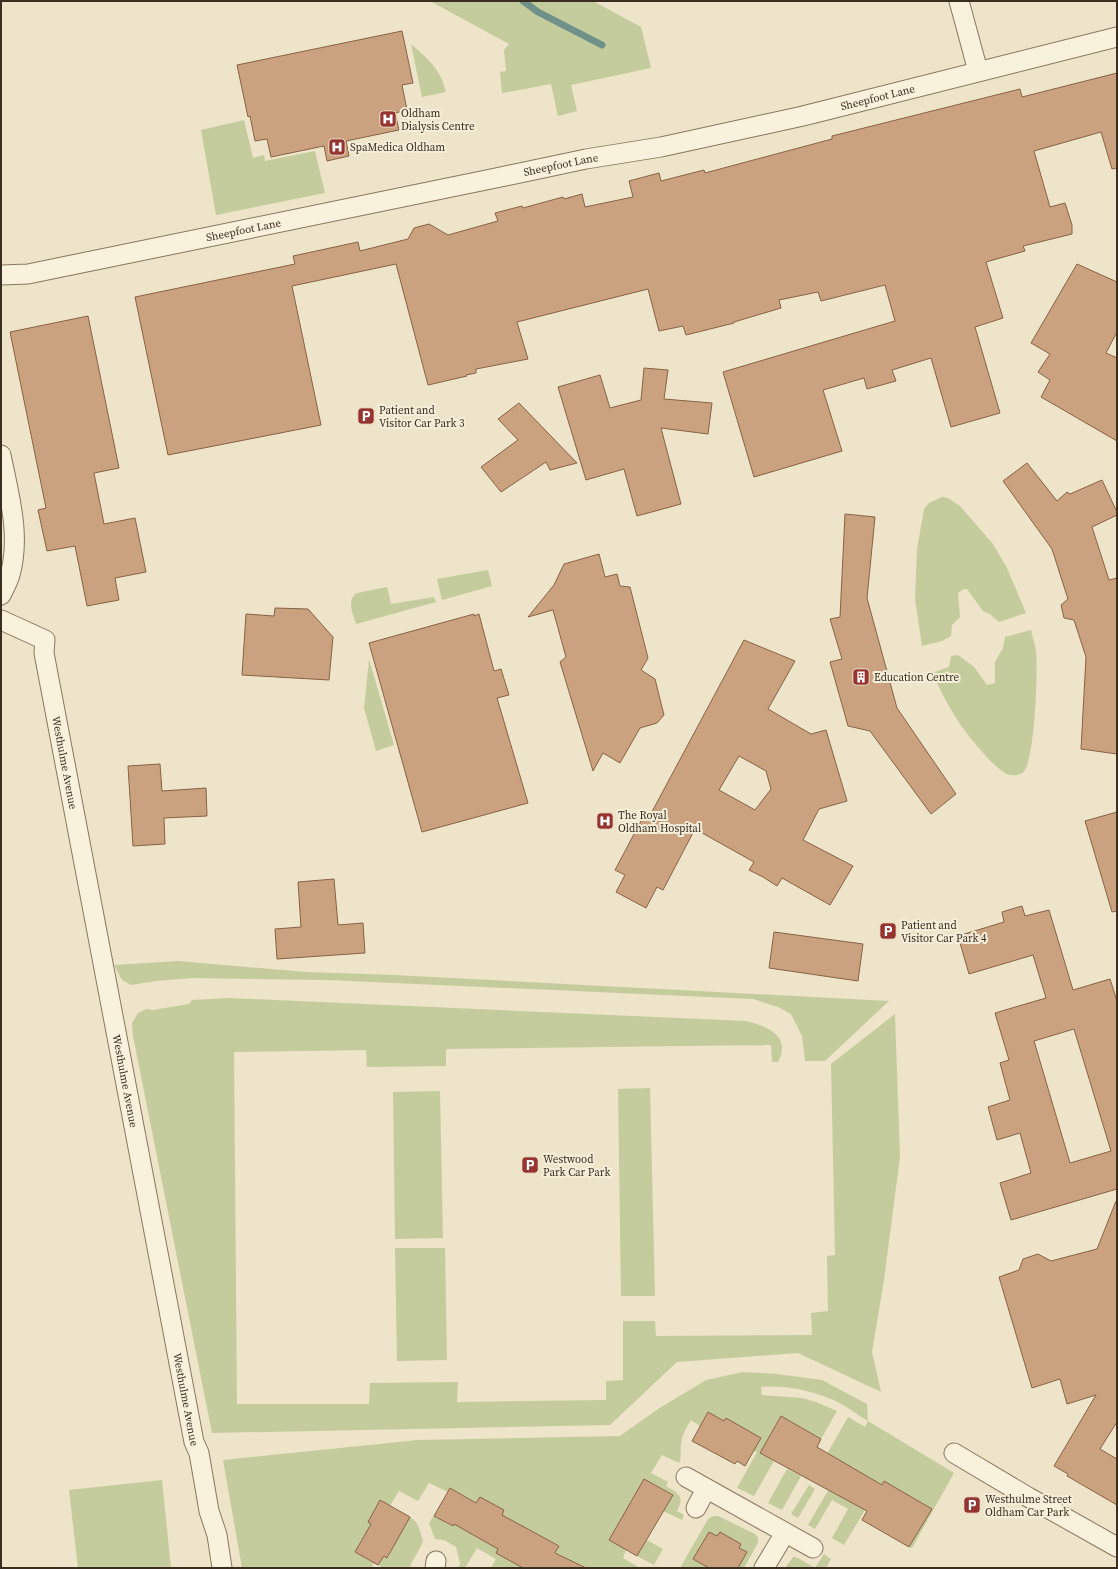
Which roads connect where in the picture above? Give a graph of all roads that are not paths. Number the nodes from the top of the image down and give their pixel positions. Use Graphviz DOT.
graph roads {
  1 [pos="959,1"];
  2 [pos="1117,37"];
  3 [pos="978,71"];
  4 [pos="1,275"];
  5 [pos="1,455"];
  6 [pos="1,596"];
  7 [pos="1,620"];
  8 [pos="954,1453"];
  9 [pos="686,1477"];
  10 [pos="706,1489"];
  11 [pos="696,1508"];
  12 [pos="785,1533"];
  13 [pos="1117,1547"];
  14 [pos="813,1548"];
  15 [pos="222,1568"];
  16 [pos="764,1568"];
  1 -- 3 [label="street"];
  2 -- 3 [label="street, Sheepfoot Lane"];
  3 -- 4 [label="street, Sheepfoot Lane"];
  5 -- 6 [label="street"];
  7 -- 15 [label="street, Westhulme Avenue"];
  8 -- 13 [label="street"];
  9 -- 10 [label="street"];
  10 -- 11 [label="street"];
  10 -- 12 [label="street"];
  12 -- 14 [label="street"];
  12 -- 16 [label="street"];
}
